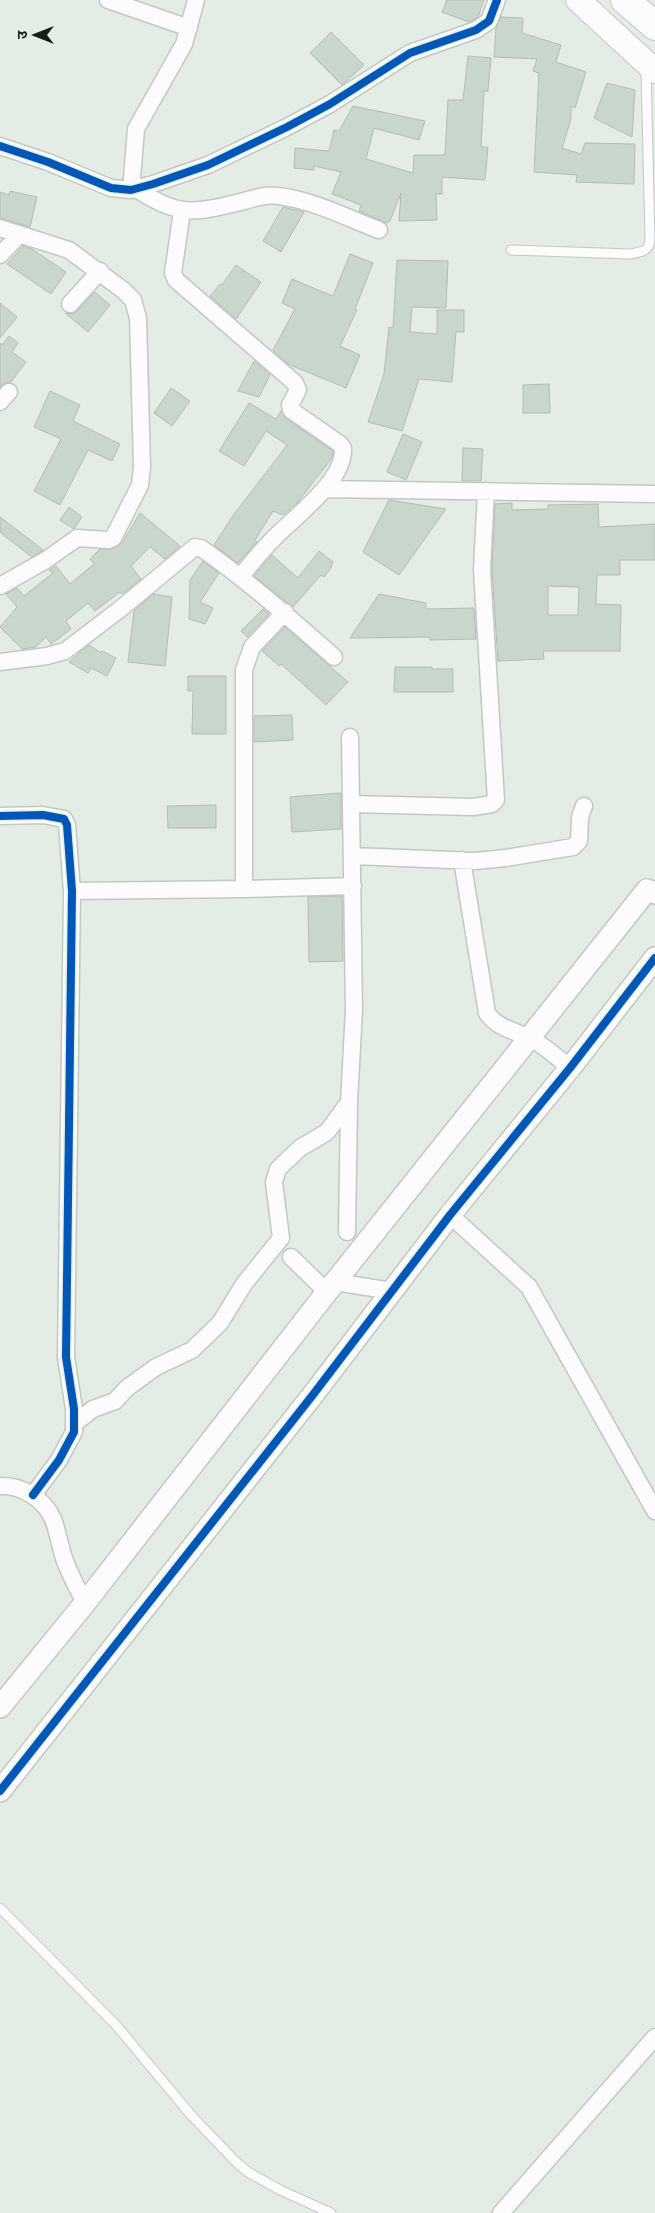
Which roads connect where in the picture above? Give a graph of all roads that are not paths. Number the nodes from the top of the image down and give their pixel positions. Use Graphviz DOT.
graph roads {
  1 [pos="108,0"];
  2 [pos="196,0"];
  3 [pos="497,0"];
  4 [pos="578,0"];
  5 [pos="625,0"];
  6 [pos="655,26"];
  7 [pos="189,28"];
  8 [pos="650,67"];
  9 [pos="0,146"];
  10 [pos="133,189"];
  11 [pos="182,211"];
  12 [pos="0,228"];
  13 [pos="379,230"];
  14 [pos="19,235"];
  15 [pos="511,250"];
  16 [pos="0,255"];
  17 [pos="100,271"];
  18 [pos="70,304"];
  19 [pos="325,489"];
  20 [pos="486,491"];
  21 [pos="655,494"];
  22 [pos="240,576"];
  23 [pos="0,586"];
  24 [pos="285,612"];
  25 [pos="334,657"];
  26 [pos="0,662"];
  27 [pos="350,737"];
  28 [pos="352,804"];
  29 [pos="584,806"];
  30 [pos="0,816"];
  31 [pos="353,856"];
  32 [pos="462,860"];
  33 [pos="352,886"];
  34 [pos="652,887"];
  35 [pos="244,889"];
  36 [pos="72,891"];
  37 [pos="655,958"];
  38 [pos="530,1038"];
  39 [pos="570,1068"];
  40 [pos="349,1102"];
  41 [pos="450,1215"];
  42 [pos="347,1232"];
  43 [pos="281,1238"];
  44 [pos="268,1256"];
  45 [pos="291,1257"];
  46 [pos="331,1287"];
  47 [pos="392,1291"];
  48 [pos="75,1423"];
  49 [pos="1,1485"];
  50 [pos="33,1495"];
  51 [pos="655,1511"];
  52 [pos="85,1603"];
  53 [pos="0,1707"];
  54 [pos="0,1791"];
  55 [pos="0,1908"];
  56 [pos="655,2037"];
  57 [pos="331,2213"];
  58 [pos="501,2213"];
  1 -- 7 [label="street"];
  2 -- 7 [label="street"];
  3 -- 10 [label="street"];
  4 -- 8 [label="main road"];
  5 -- 6 [label="highway"];
  7 -- 10 [label="street"];
  8 -- 15 [label="lane"];
  9 -- 10 [label="street"];
  10 -- 11 [label="street"];
  11 -- 13 [label="street"];
  11 -- 19 [label="street"];
  12 -- 14 [label="street"];
  14 -- 16 [label="street"];
  14 -- 17 [label="street"];
  17 -- 18 [label="street"];
  17 -- 23 [label="street"];
  19 -- 20 [label="street"];
  19 -- 22 [label="street"];
  20 -- 21 [label="street"];
  20 -- 28 [label="street"];
  22 -- 24 [label="street"];
  22 -- 26 [label="street"];
  24 -- 25 [label="street"];
  24 -- 35 [label="street"];
  27 -- 28 [label="street"];
  28 -- 31 [label="street"];
  29 -- 32 [label="street"];
  30 -- 36 [label="street"];
  31 -- 32 [label="street"];
  31 -- 33 [label="street"];
  32 -- 38 [label="street"];
  33 -- 35 [label="street"];
  33 -- 40 [label="street"];
  34 -- 38 [label="street"];
  35 -- 36 [label="street"];
  36 -- 48 [label="street"];
  37 -- 39 [label="street"];
  38 -- 39 [label="street"];
  38 -- 46 [label="street"];
  39 -- 41 [label="street"];
  40 -- 42 [label="street"];
  40 -- 43 [label="street"];
  41 -- 47 [label="street"];
  41 -- 51 [label="street"];
  43 -- 44 [label="street"];
  43 -- 45 [label="street"];
  44 -- 45 [label="street"];
  44 -- 48 [label="street"];
  45 -- 46 [label="street"];
  46 -- 47 [label="street"];
  46 -- 52 [label="street"];
  47 -- 54 [label="street"];
  48 -- 50 [label="street"];
  49 -- 50 [label="street"];
  50 -- 52 [label="street"];
  52 -- 53 [label="street"];
  55 -- 57 [label="lane"];
  56 -- 58 [label="street"];
}
